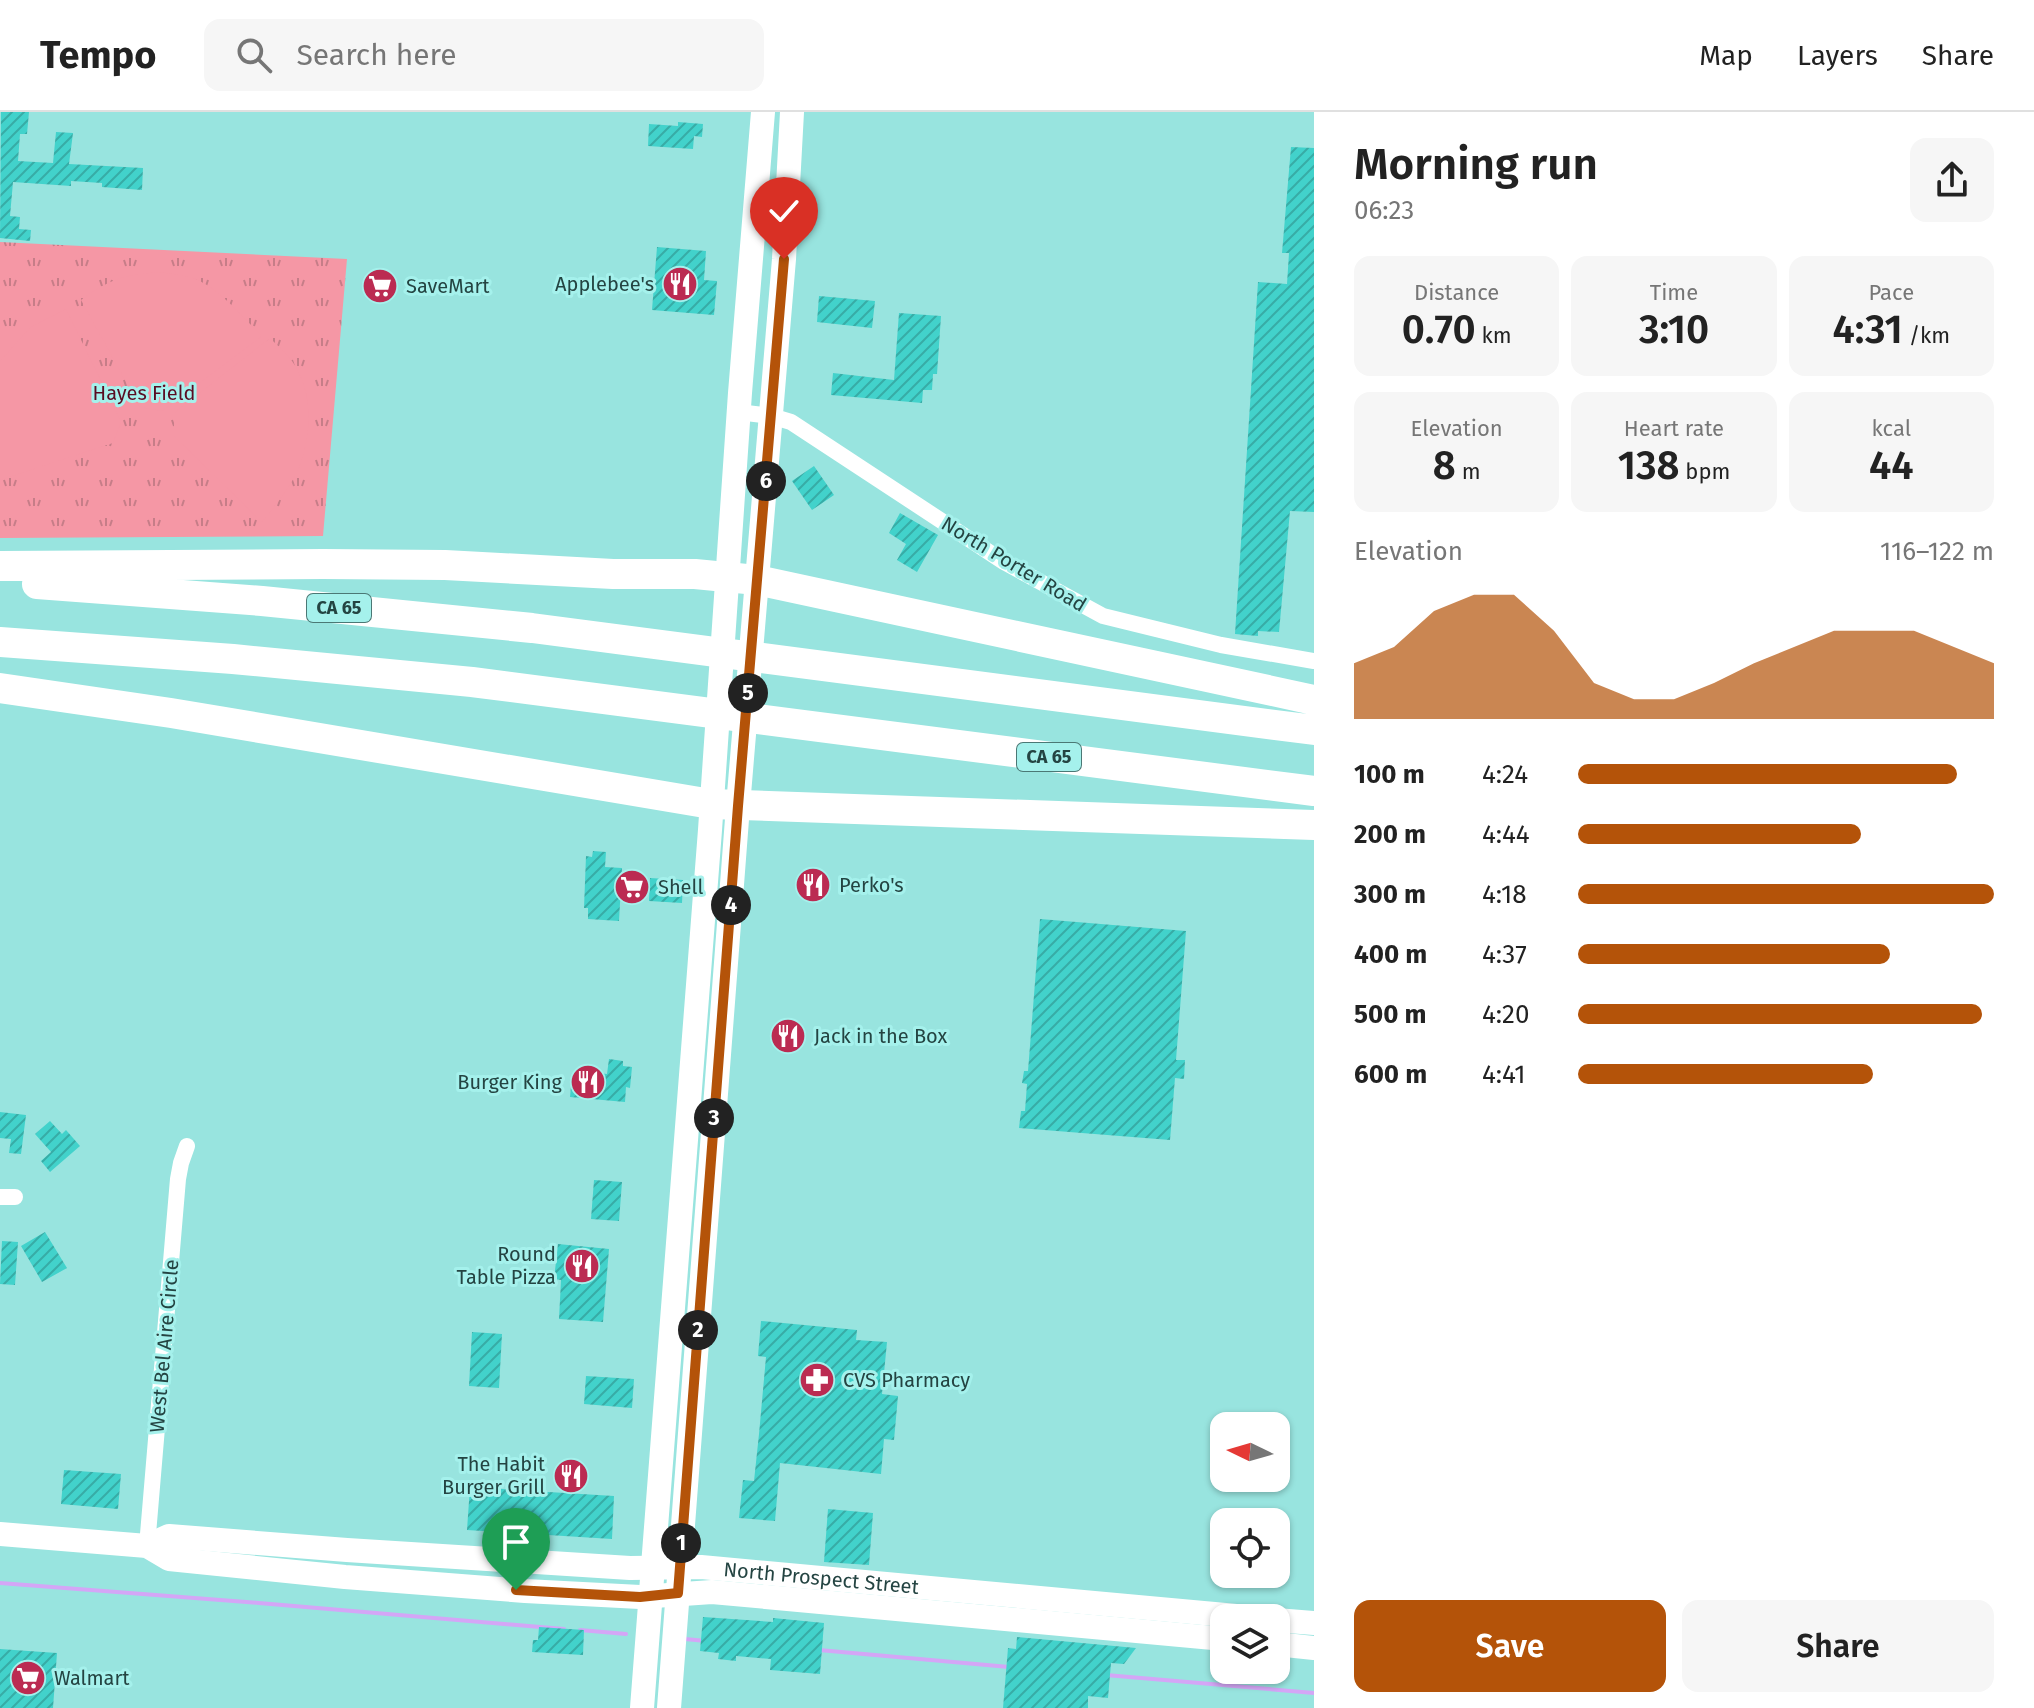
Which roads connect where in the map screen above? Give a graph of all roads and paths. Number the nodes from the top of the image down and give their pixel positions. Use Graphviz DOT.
graph roads {
  1 [pos="763,112"];
  2 [pos="792,112"];
  3 [pos="758,176"];
  4 [pos="776,355"];
  5 [pos="738,412"];
  6 [pos="771,416"];
  7 [pos="0,566"];
  8 [pos="742,579"];
  9 [pos="0,582"];
  10 [pos="0,642"];
  11 [pos="1314,661"];
  12 [pos="0,688"];
  13 [pos="1314,700"];
  14 [pos="1314,730"];
  15 [pos="1314,791"];
  16 [pos="725,805"];
  17 [pos="1314,825"];
  18 [pos="695,1023"];
  19 [pos="187,1146"];
  20 [pos="712,1148"];
  21 [pos="681,1200"];
  22 [pos="697,1336"];
  23 [pos="0,1534"];
  24 [pos="147,1546"];
  25 [pos="347,1550"];
  26 [pos="680,1567"];
  27 [pos="653,1569"];
  28 [pos="345,1577"];
  29 [pos="678,1593"];
  30 [pos="651,1596"];
  31 [pos="1210,1613"];
  32 [pos="1290,1621"];
  33 [pos="1314,1623"];
  34 [pos="1210,1638"];
  35 [pos="1290,1645"];
  36 [pos="1314,1648"];
  37 [pos="642,1708"];
  38 [pos="669,1708"];
  1 -- 3 [label="main road"];
  2 -- 4 [label="main road"];
  3 -- 4 [label="main road"];
  3 -- 5 [label="main road"];
  4 -- 6 [label="main road"];
  5 -- 6 [label="street, North Porter Road"];
  5 -- 8 [label="main road"];
  6 -- 8 [label="main road"];
  6 -- 11 [label="street, North Porter Road"];
  7 -- 8 [label="highway"];
  8 -- 13 [label="highway"];
  8 -- 16 [label="main road"];
  9 -- 14 [label="highway, CA 65"];
  10 -- 15 [label="highway, CA 65"];
  12 -- 16 [label="highway"];
  16 -- 17 [label="highway"];
  16 -- 18 [label="main road"];
  16 -- 20 [label="main road"];
  18 -- 20 [label="main road"];
  18 -- 21 [label="main road"];
  19 -- 24 [label="street, West Bel Aire Circle"];
  20 -- 22 [label="main road"];
  21 -- 22 [label="main road"];
  21 -- 27 [label="main road"];
  22 -- 26 [label="main road"];
  23 -- 24 [label="main road, North Prospect Street"];
  24 -- 25 [label="main road, North Prospect Street"];
  24 -- 28 [label="main road, North Prospect Street"];
  25 -- 27 [label="main road, North Prospect Street"];
  25 -- 28 [label="main road"];
  26 -- 27 [label="main road, North Prospect Street"];
  26 -- 29 [label="main road"];
  26 -- 31 [label="main road, North Prospect Street"];
  27 -- 30 [label="main road"];
  28 -- 30 [label="main road, North Prospect Street"];
  29 -- 30 [label="main road, North Prospect Street"];
  29 -- 34 [label="main road, North Prospect Street"];
  29 -- 38 [label="main road"];
  30 -- 37 [label="main road"];
  32 -- 33 [label="main road"];
  35 -- 36 [label="main road"];
}
